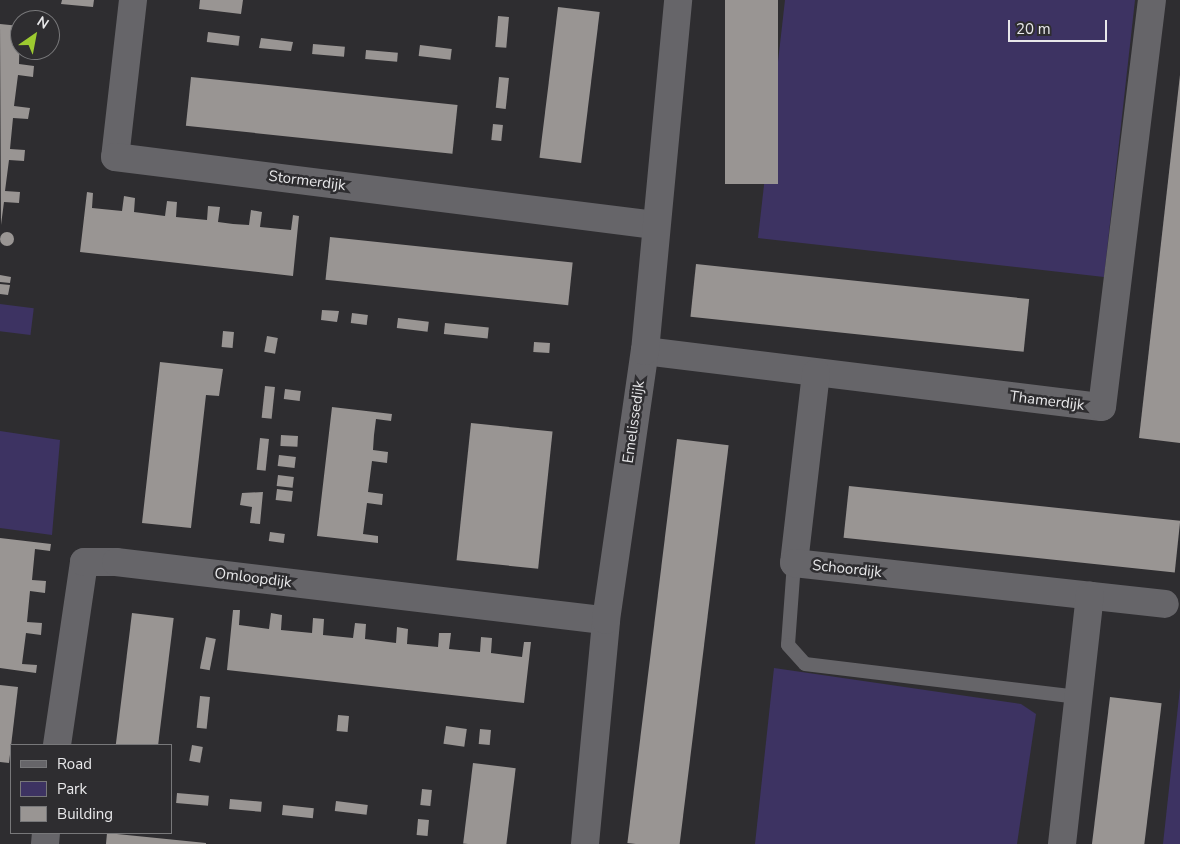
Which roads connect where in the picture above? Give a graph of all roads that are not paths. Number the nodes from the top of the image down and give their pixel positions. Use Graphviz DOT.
graph roads {
  1 [pos="133,0"];
  2 [pos="678,0"];
  3 [pos="1152,0"];
  4 [pos="655,225"];
  5 [pos="645,351"];
  6 [pos="816,372"];
  7 [pos="794,564"];
  8 [pos="1090,596"];
  9 [pos="1165,604"];
  10 [pos="606,620"];
  11 [pos="1078,698"];
  12 [pos="57,744"];
  13 [pos="585,844"];
  14 [pos="1062,844"];
  1 -- 4 [label="street, Stormerdijk"];
  2 -- 4 [label="street, Emelissedijk"];
  3 -- 6 [label="street, Thamerdijk"];
  4 -- 5 [label="street, Emelissedijk"];
  5 -- 6 [label="street, Thamerdijk"];
  5 -- 10 [label="street, Emelissedijk"];
  6 -- 7 [label="street, Schoordijk"];
  7 -- 8 [label="street, Schoordijk"];
  7 -- 11 [label="lane"];
  8 -- 9 [label="street, Schoordijk"];
  8 -- 11 [label="street"];
  10 -- 12 [label="street, Omloopdijk"];
  10 -- 13 [label="street, Emelissedijk"];
  11 -- 14 [label="street"];
}
